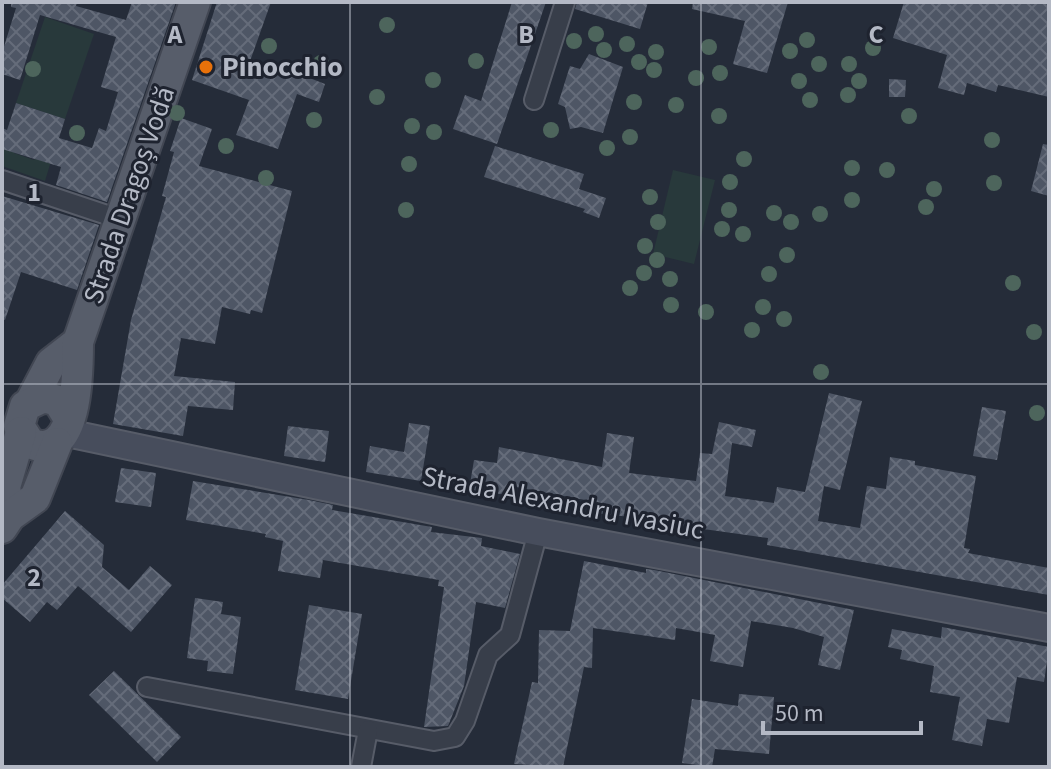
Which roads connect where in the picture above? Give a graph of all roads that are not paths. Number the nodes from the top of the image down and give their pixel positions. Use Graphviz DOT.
graph roads {
  1 [pos="195,2"];
  2 [pos="565,2"];
  3 [pos="534,100"];
  4 [pos="2,180"];
  5 [pos="122,220"];
  6 [pos="78,342"];
  7 [pos="31,401"];
  8 [pos="21,432"];
  9 [pos="64,432"];
  10 [pos="6,522"];
  11 [pos="538,532"];
  12 [pos="1049,628"];
  13 [pos="147,687"];
  14 [pos="368,730"];
  15 [pos="361,767"];
  1 -- 5 [label="main road, Strada Dragoș Vodă"];
  2 -- 3 [label="street"];
  4 -- 5 [label="street"];
  5 -- 6 [label="main road, Strada Dragoș Vodă"];
  6 -- 7 [label="main road, Strada Dragoș Vodă"];
  6 -- 9 [label="main road, Strada Dragoș Vodă"];
  7 -- 8 [label="main road"];
  7 -- 9 [label="main road"];
  8 -- 9 [label="main road"];
  8 -- 10 [label="main road, Strada Dragoș Vodă"];
  9 -- 10 [label="main road, Strada Dragoș Vodă"];
  9 -- 11 [label="main road, Strada Alexandru Ivasiuc"];
  11 -- 12 [label="main road, Strada Alexandru Ivasiuc"];
  11 -- 14 [label="street"];
  13 -- 14 [label="street"];
  14 -- 15 [label="street"];
}
